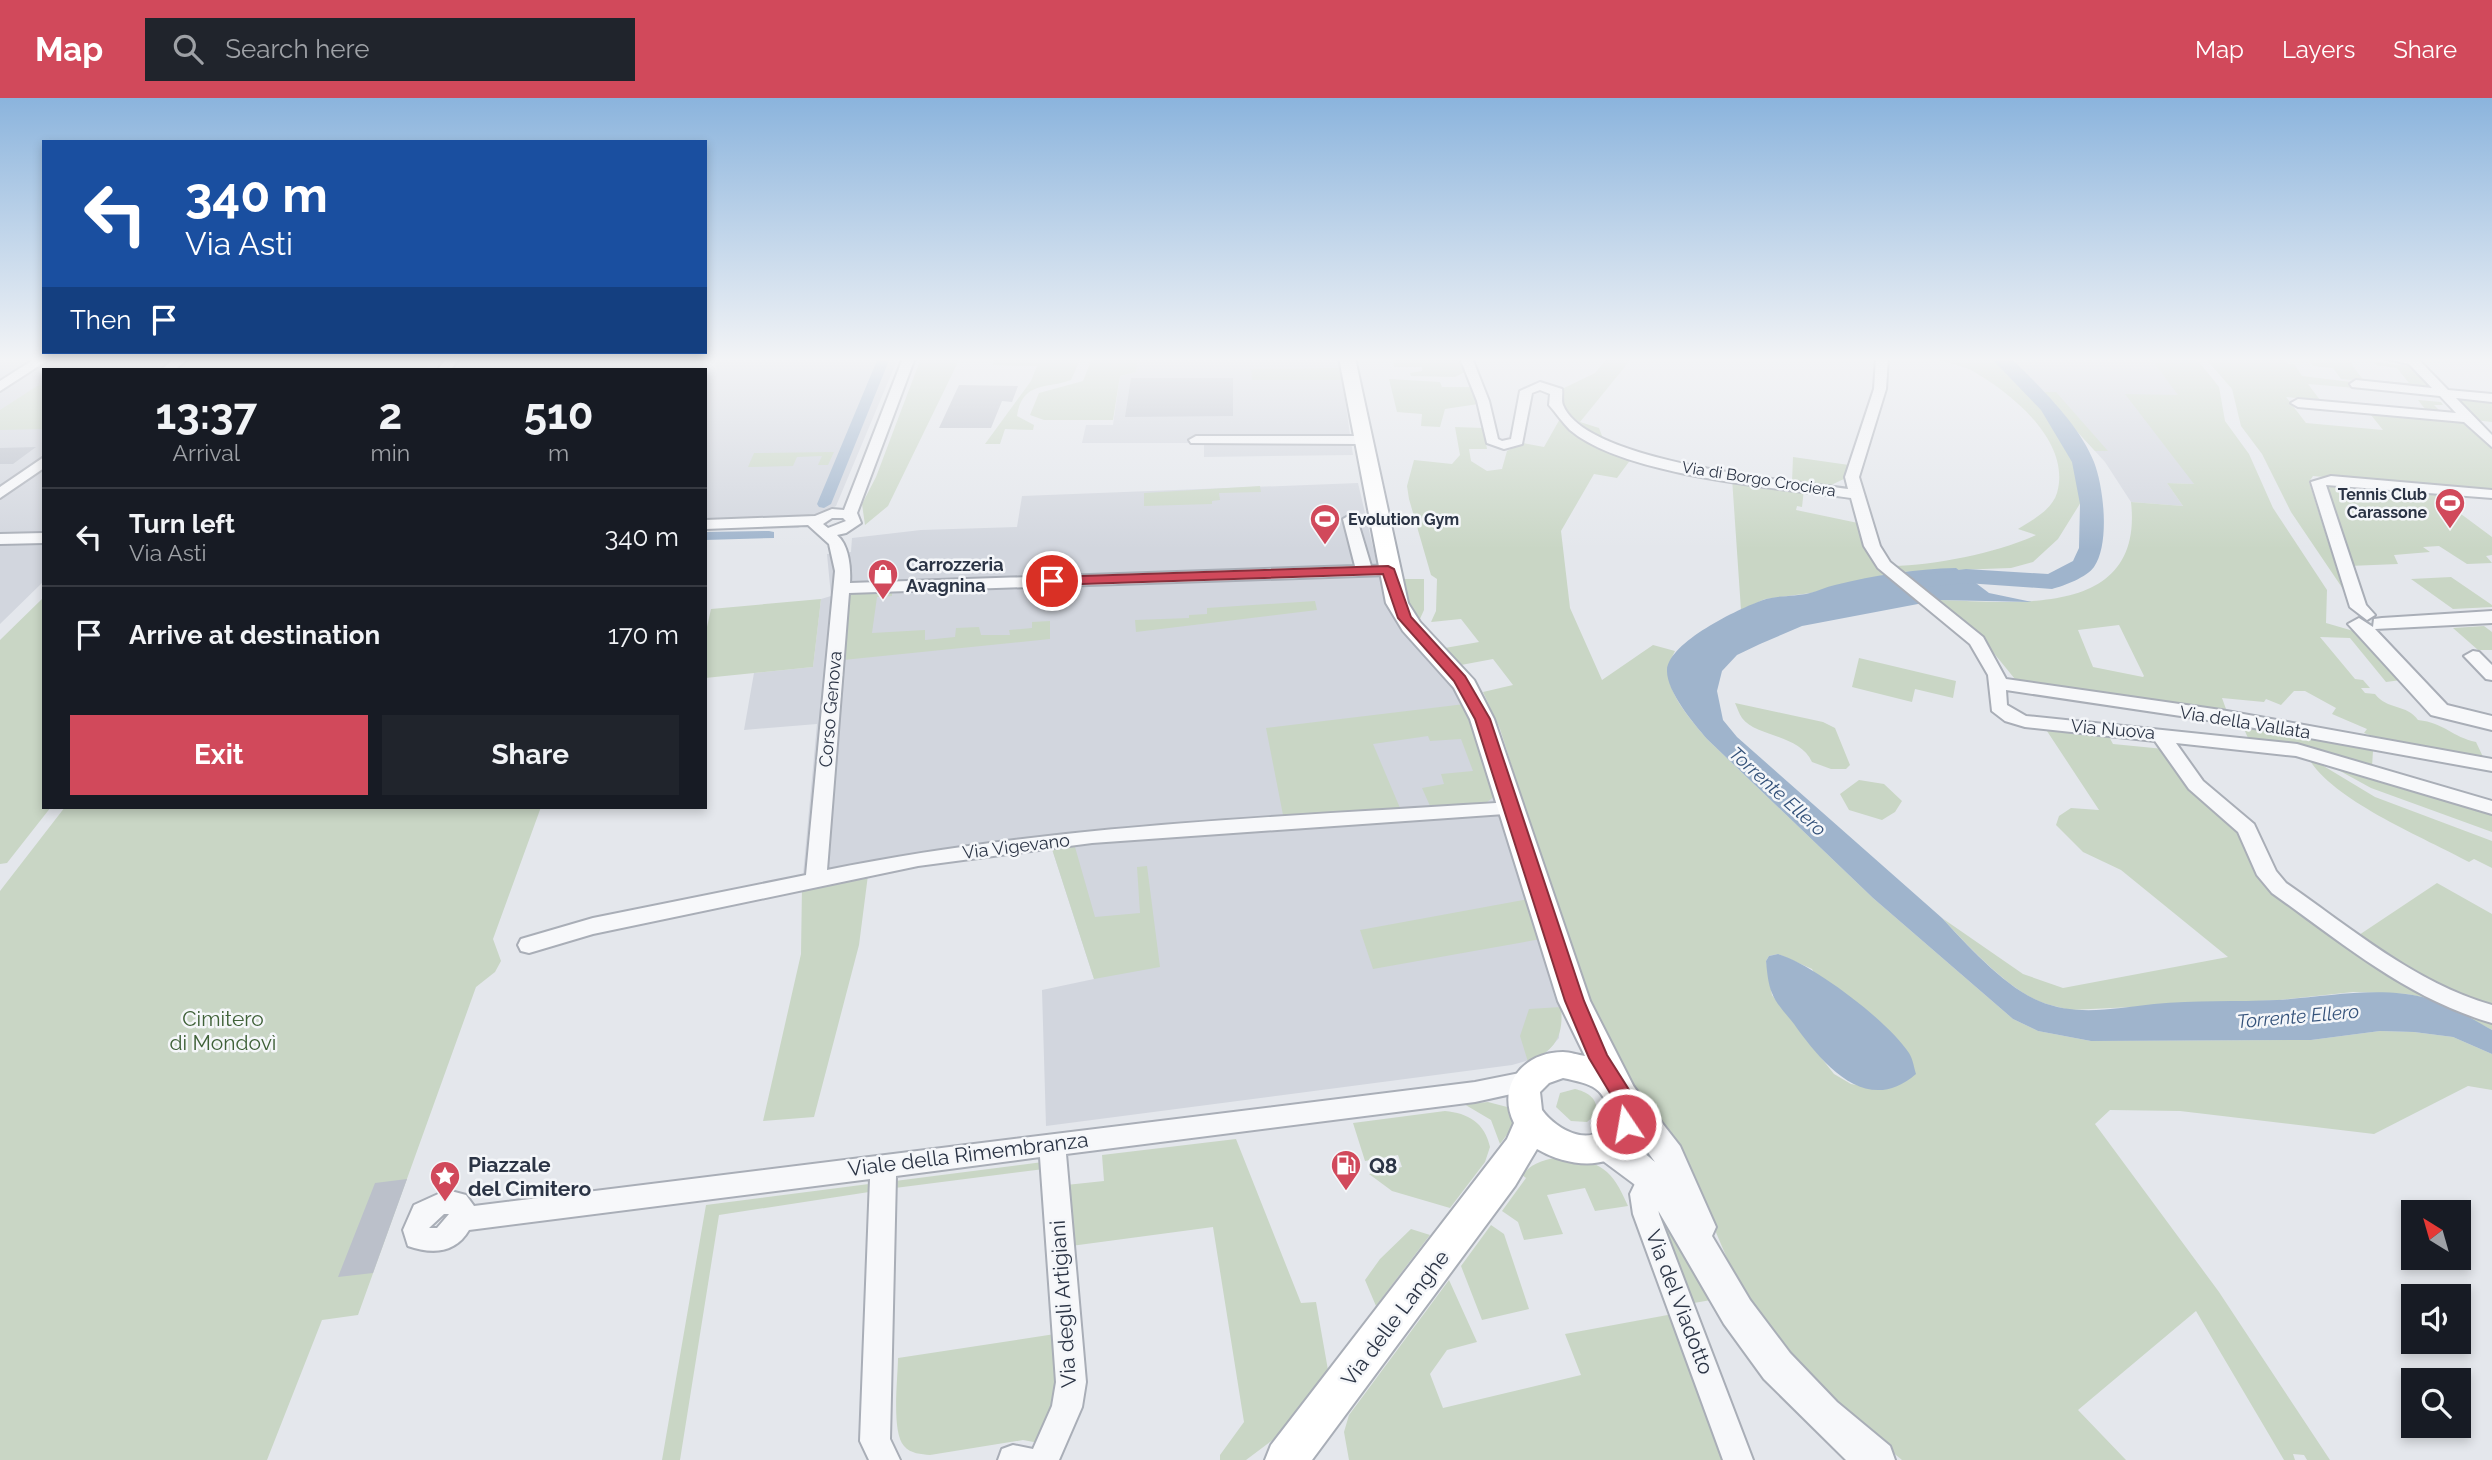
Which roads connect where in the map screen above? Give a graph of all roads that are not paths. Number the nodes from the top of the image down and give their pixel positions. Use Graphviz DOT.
graph roads {
  1 [pos="883,422"];
  2 [pos="1358,422"];
  3 [pos="1488,422"];
  4 [pos="1521,422"];
  5 [pos="1572,422"];
  6 [pos="1869,422"];
  7 [pos="2469,422"];
  8 [pos="1196,440"];
  9 [pos="1361,440"];
  10 [pos="2492,443"];
  11 [pos="42,462"];
  12 [pos="0,494"];
  13 [pos="1856,494"];
  14 [pos="2492,494"];
  15 [pos="846,515"];
  16 [pos="1350,519"];
  17 [pos="707,525"];
  18 [pos="824,530"];
  19 [pos="42,538"];
  20 [pos="0,539"];
  21 [pos="1376,570"];
  22 [pos="842,588"];
  23 [pos="2492,617"];
  24 [pos="2369,619"];
  25 [pos="2473,656"];
  26 [pos="2492,675"];
  27 [pos="1997,683"];
  28 [pos="2492,723"];
  29 [pos="2159,733"];
  30 [pos="2492,765"];
  31 [pos="1512,808"];
  32 [pos="2492,808"];
  33 [pos="816,878"];
  34 [pos="529,945"];
  35 [pos="1574,1001"];
  36 [pos="2492,1014"];
  37 [pos="1563,1065"];
  38 [pos="1619,1090"];
  39 [pos="1535,1113"];
  40 [pos="1052,1144"];
  41 [pos="1606,1145"];
  42 [pos="1663,1146"];
  43 [pos="883,1165"];
  44 [pos="1503,1175"];
  45 [pos="1650,1178"];
  46 [pos="462,1219"];
  47 [pos="1728,1296"];
  48 [pos="884,1460"];
  49 [pos="1013,1460"];
  50 [pos="1024,1460"];
  51 [pos="1044,1460"];
  52 [pos="1286,1460"];
  53 [pos="1738,1460"];
  54 [pos="1876,1460"];
  1 -- 15 [label="street"];
  2 -- 9 [label="main road"];
  3 -- 4 [label="street, Via di Borgo Crociera"];
  5 -- 13 [label="street, Via di Borgo Crociera"];
  6 -- 13 [label="street, Via Nuova"];
  7 -- 10 [label="street"];
  8 -- 9 [label="street"];
  9 -- 21 [label="main road"];
  11 -- 12 [label="street"];
  13 -- 27 [label="street, Via Nuova"];
  14 -- 24 [label="street"];
  15 -- 18 [label="street"];
  15 -- 18 [label="street"];
  16 -- 21 [label="street"];
  17 -- 18 [label="street"];
  18 -- 22 [label="street, Corso Genova"];
  19 -- 20 [label="street"];
  21 -- 22 [label="street"];
  21 -- 31 [label="main road"];
  22 -- 33 [label="street, Corso Genova"];
  23 -- 24 [label="street"];
  24 -- 28 [label="street"];
  25 -- 26 [label="street"];
  27 -- 29 [label="street, Via Nuova"];
  27 -- 30 [label="street, Via della Vallata"];
  29 -- 32 [label="street, Via Nuova"];
  29 -- 36 [label="street"];
  31 -- 33 [label="street, Via Vigevano"];
  31 -- 35 [label="main road"];
  33 -- 34 [label="street, Via Vigevano"];
  35 -- 37 [label="main road"];
  35 -- 38 [label="main road"];
  37 -- 38 [label="main road"];
  37 -- 39 [label="main road, Via delle Langhe"];
  38 -- 41 [label="main road"];
  38 -- 42 [label="street"];
  39 -- 40 [label="street, Viale della Rimembranza"];
  39 -- 41 [label="main road"];
  39 -- 44 [label="main road, Via delle Langhe"];
  40 -- 43 [label="street, Viale della Rimembranza"];
  40 -- 51 [label="street, Via degli Artigiani"];
  41 -- 45 [label="street"];
  42 -- 45 [label="street, Via del Viadotto"];
  42 -- 47 [label="street"];
  43 -- 46 [label="street, Viale della Rimembranza"];
  43 -- 48 [label="street"];
  44 -- 52 [label="main road, Via delle Langhe"];
  45 -- 47 [label="street"];
  45 -- 53 [label="street, Via del Viadotto"];
  47 -- 54 [label="street"];
  49 -- 50 [label="street"];
}
